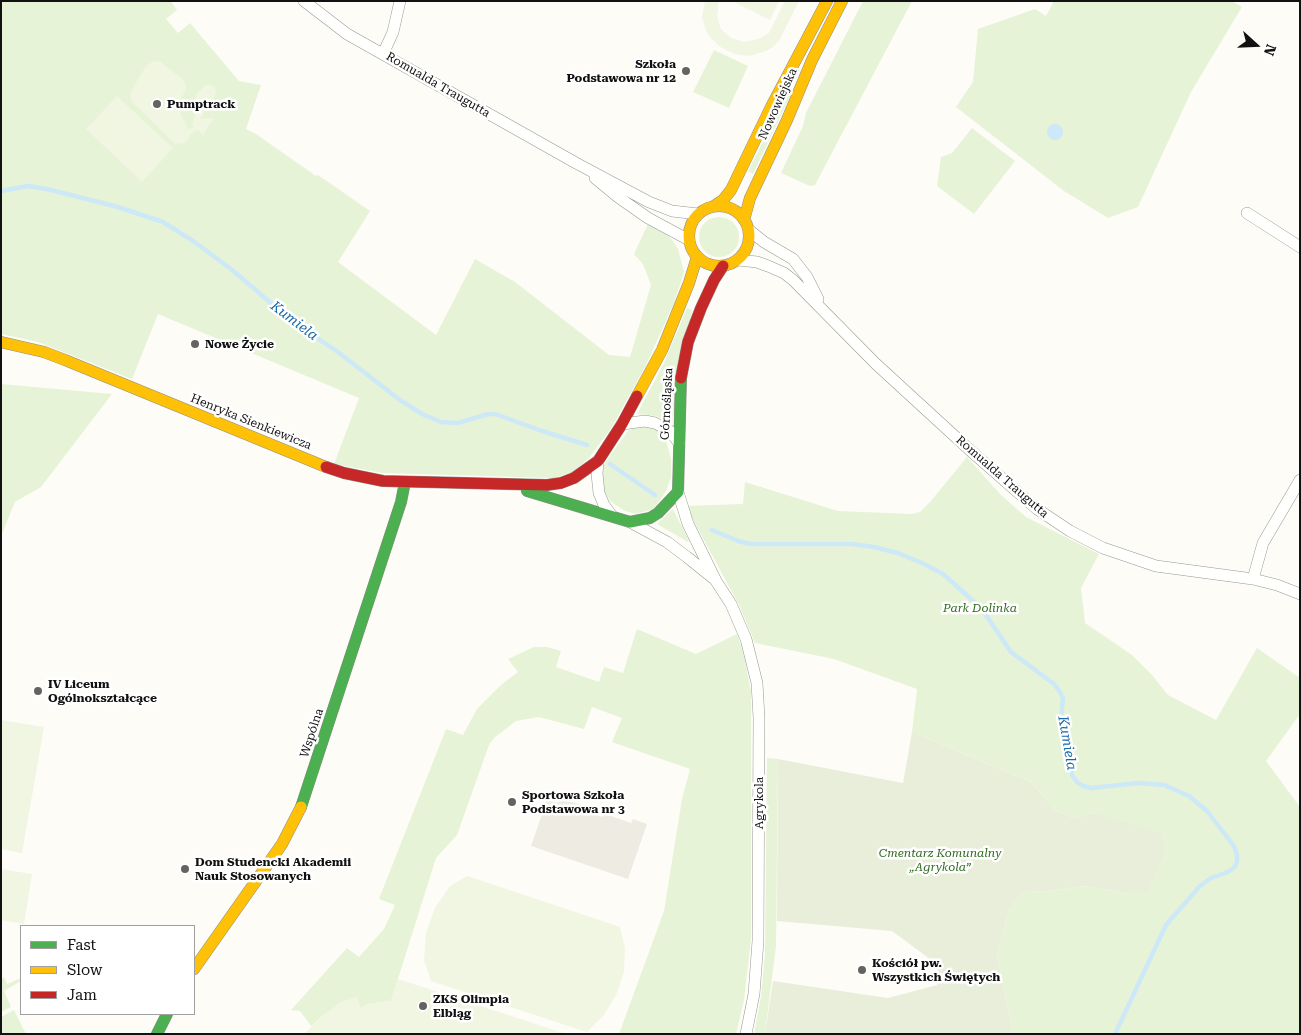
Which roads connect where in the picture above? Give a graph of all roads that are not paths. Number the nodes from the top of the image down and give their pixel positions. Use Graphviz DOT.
graph roads {
  1 [pos="304,1"];
  2 [pos="400,1"];
  3 [pos="828,1"];
  4 [pos="842,1"];
  5 [pos="383,54"];
  6 [pos="576,163"];
  7 [pos="714,206"];
  8 [pos="1247,213"];
  9 [pos="698,214"];
  10 [pos="746,225"];
  11 [pos="689,240"];
  12 [pos="1300,247"];
  13 [pos="697,257"];
  14 [pos="738,260"];
  15 [pos="723,266"];
  16 [pos="822,308"];
  17 [pos="1,342"];
  18 [pos="622,424"];
  19 [pos="679,443"];
  20 [pos="598,461"];
  21 [pos="1300,480"];
  22 [pos="404,482"];
  23 [pos="500,485"];
  24 [pos="678,492"];
  25 [pos="612,516"];
  26 [pos="630,522"];
  27 [pos="1253,579"];
  28 [pos="716,581"];
  29 [pos="1300,594"];
  30 [pos="195,968"];
  31 [pos="166,1015"];
  32 [pos="157,1034"];
  33 [pos="746,1034"];
  1 -- 5 [label="street, Romualda Traugutta"];
  2 -- 5 [label="street"];
  3 -- 7 [label="street, Nowowiejska"];
  4 -- 10 [label="street, Nowowiejska"];
  5 -- 6 [label="street, Romualda Traugutta"];
  6 -- 9 [label="street, Romualda Traugutta"];
  6 -- 11 [label="street, Romualda Traugutta"];
  7 -- 9 [label="street"];
  7 -- 10 [label="street"];
  8 -- 12 [label="street"];
  9 -- 11 [label="street"];
  10 -- 14 [label="street"];
  10 -- 16 [label="street, Romualda Traugutta"];
  11 -- 13 [label="street"];
  13 -- 15 [label="street"];
  13 -- 18 [label="street, Górnośląska"];
  14 -- 15 [label="street"];
  14 -- 16 [label="street, Romualda Traugutta"];
  15 -- 19 [label="street, Górnośląska"];
  16 -- 27 [label="street, Romualda Traugutta"];
  17 -- 22 [label="street, Henryka Sienkiewicza"];
  18 -- 19 [label="street"];
  18 -- 20 [label="street, Górnośląska"];
  19 -- 24 [label="street, Górnośląska"];
  20 -- 23 [label="street, Henryka Sienkiewicza"];
  20 -- 25 [label="street"];
  21 -- 27 [label="street"];
  22 -- 23 [label="street, Henryka Sienkiewicza"];
  22 -- 30 [label="street, Wspólna"];
  23 -- 25 [label="street, Henryka Sienkiewicza"];
  24 -- 26 [label="street"];
  24 -- 28 [label="street, Agrykola"];
  25 -- 26 [label="street"];
  26 -- 28 [label="street, Agrykola"];
  27 -- 29 [label="street, Romualda Traugutta"];
  28 -- 33 [label="street, Agrykola"];
  31 -- 32 [label="street"];
}
